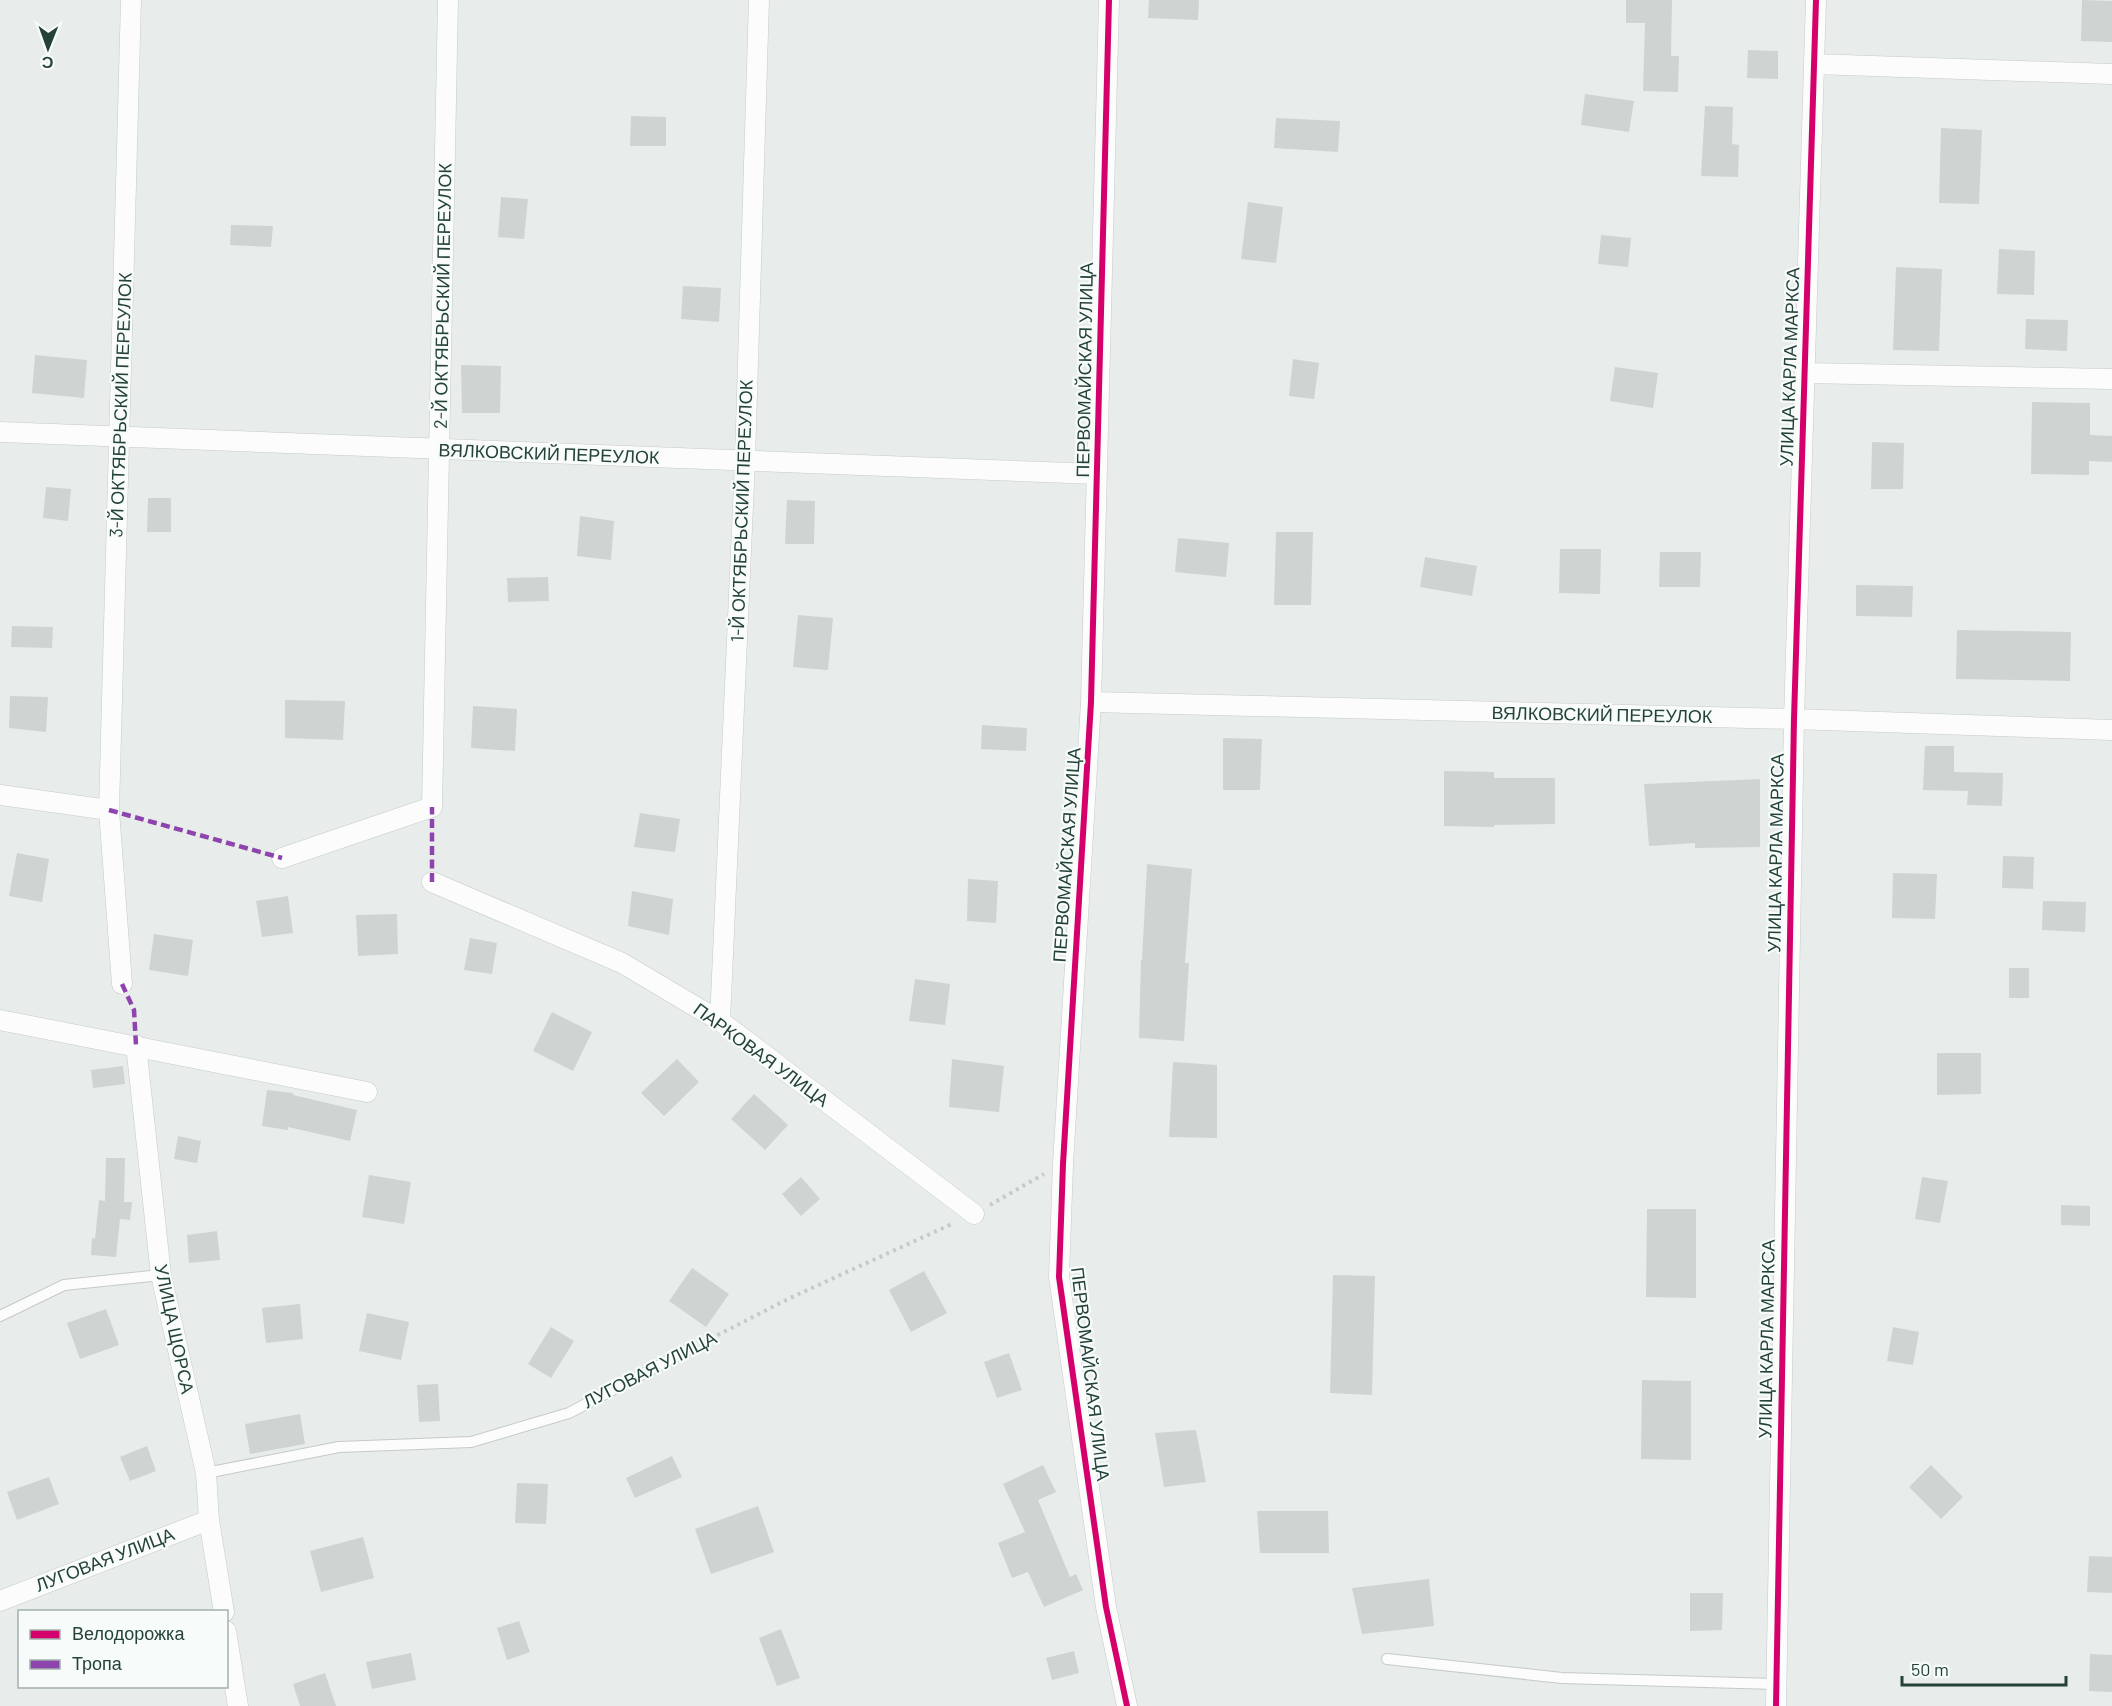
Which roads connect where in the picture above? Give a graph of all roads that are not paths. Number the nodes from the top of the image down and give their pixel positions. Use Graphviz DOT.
graph roads {
  1 [pos="131,0"];
  2 [pos="448,0"];
  3 [pos="759,0"];
  4 [pos="1109,0"];
  5 [pos="1816,0"];
  6 [pos="1814,64"];
  7 [pos="2112,74"];
  8 [pos="1805,374"];
  9 [pos="2112,379"];
  10 [pos="0,432"];
  11 [pos="120,438"];
  12 [pos="440,450"];
  13 [pos="745,461"];
  14 [pos="1097,474"];
  15 [pos="1092,702"];
  16 [pos="1794,719"];
  17 [pos="2112,730"];
  18 [pos="0,795"];
  19 [pos="109,810"];
  20 [pos="282,858"];
  21 [pos="432,882"];
  22 [pos="122,984"];
  23 [pos="0,1020"];
  24 [pos="720,1021"];
  25 [pos="136,1046"];
  26 [pos="367,1092"];
  27 [pos="974,1214"];
  28 [pos="161,1275"];
  29 [pos="0,1316"];
  30 [pos="692,1348"];
  31 [pos="206,1473"];
  32 [pos="209,1520"];
  33 [pos="0,1601"];
  34 [pos="224,1610"];
  35 [pos="228,1644"];
  36 [pos="1388,1659"];
  37 [pos="1776,1684"];
  38 [pos="238,1706"];
  39 [pos="1127,1706"];
  40 [pos="1776,1706"];
  1 -- 11 [label="street, 3-Й ОКТЯБРЬСКИЙ ПЕРЕУЛОК"];
  2 -- 12 [label="street, 2-Й ОКТЯБРЬСКИЙ ПЕРЕУЛОК"];
  3 -- 13 [label="street, 1-Й ОКТЯБРЬСКИЙ ПЕРЕУЛОК"];
  4 -- 14 [label="street, ПЕРВОМАЙСКАЯ УЛИЦА"];
  5 -- 6 [label="street, УЛИЦА КАРЛА МАРКСА"];
  6 -- 7 [label="street"];
  6 -- 8 [label="street, УЛИЦА КАРЛА МАРКСА"];
  8 -- 9 [label="street"];
  8 -- 16 [label="street, УЛИЦА КАРЛА МАРКСА"];
  10 -- 11 [label="street, ВЯЛКОВСКИЙ ПЕРЕУЛОК"];
  11 -- 12 [label="street, ВЯЛКОВСКИЙ ПЕРЕУЛОК"];
  11 -- 19 [label="street, 3-Й ОКТЯБРЬСКИЙ ПЕРЕУЛОК"];
  12 -- 13 [label="street, ВЯЛКОВСКИЙ ПЕРЕУЛОК"];
  12 -- 20 [label="street, 2-Й ОКТЯБРЬСКИЙ ПЕРЕУЛОК"];
  13 -- 14 [label="street, ВЯЛКОВСКИЙ ПЕРЕУЛОК"];
  13 -- 24 [label="street, 1-Й ОКТЯБРЬСКИЙ ПЕРЕУЛОК"];
  14 -- 15 [label="street, ПЕРВОМАЙСКАЯ УЛИЦА"];
  15 -- 16 [label="street, ВЯЛКОВСКИЙ ПЕРЕУЛОК"];
  15 -- 39 [label="street, ПЕРВОМАЙСКАЯ УЛИЦА"];
  16 -- 17 [label="street, ВЯЛКОВСКИЙ ПЕРЕУЛОК"];
  16 -- 37 [label="street, УЛИЦА КАРЛА МАРКСА"];
  18 -- 19 [label="street"];
  19 -- 22 [label="street, 3-Й ОКТЯБРЬСКИЙ ПЕРЕУЛОК"];
  21 -- 24 [label="street, ПАРКОВАЯ УЛИЦА"];
  23 -- 25 [label="street"];
  24 -- 27 [label="street, ПАРКОВАЯ УЛИЦА"];
  25 -- 26 [label="street"];
  25 -- 28 [label="street, УЛИЦА ЩОРСА"];
  28 -- 29 [label="lane"];
  28 -- 31 [label="street, УЛИЦА ЩОРСА"];
  30 -- 31 [label="lane, ЛУГОВАЯ УЛИЦА"];
  31 -- 32 [label="street, УЛИЦА ЩОРСА"];
  32 -- 33 [label="street, ЛУГОВАЯ УЛИЦА"];
  32 -- 34 [label="street, УЛИЦА ЩОРСА"];
  35 -- 38 [label="street"];
  36 -- 37 [label="lane"];
  37 -- 40 [label="street, УЛИЦА КАРЛА МАРКСА"];
}
